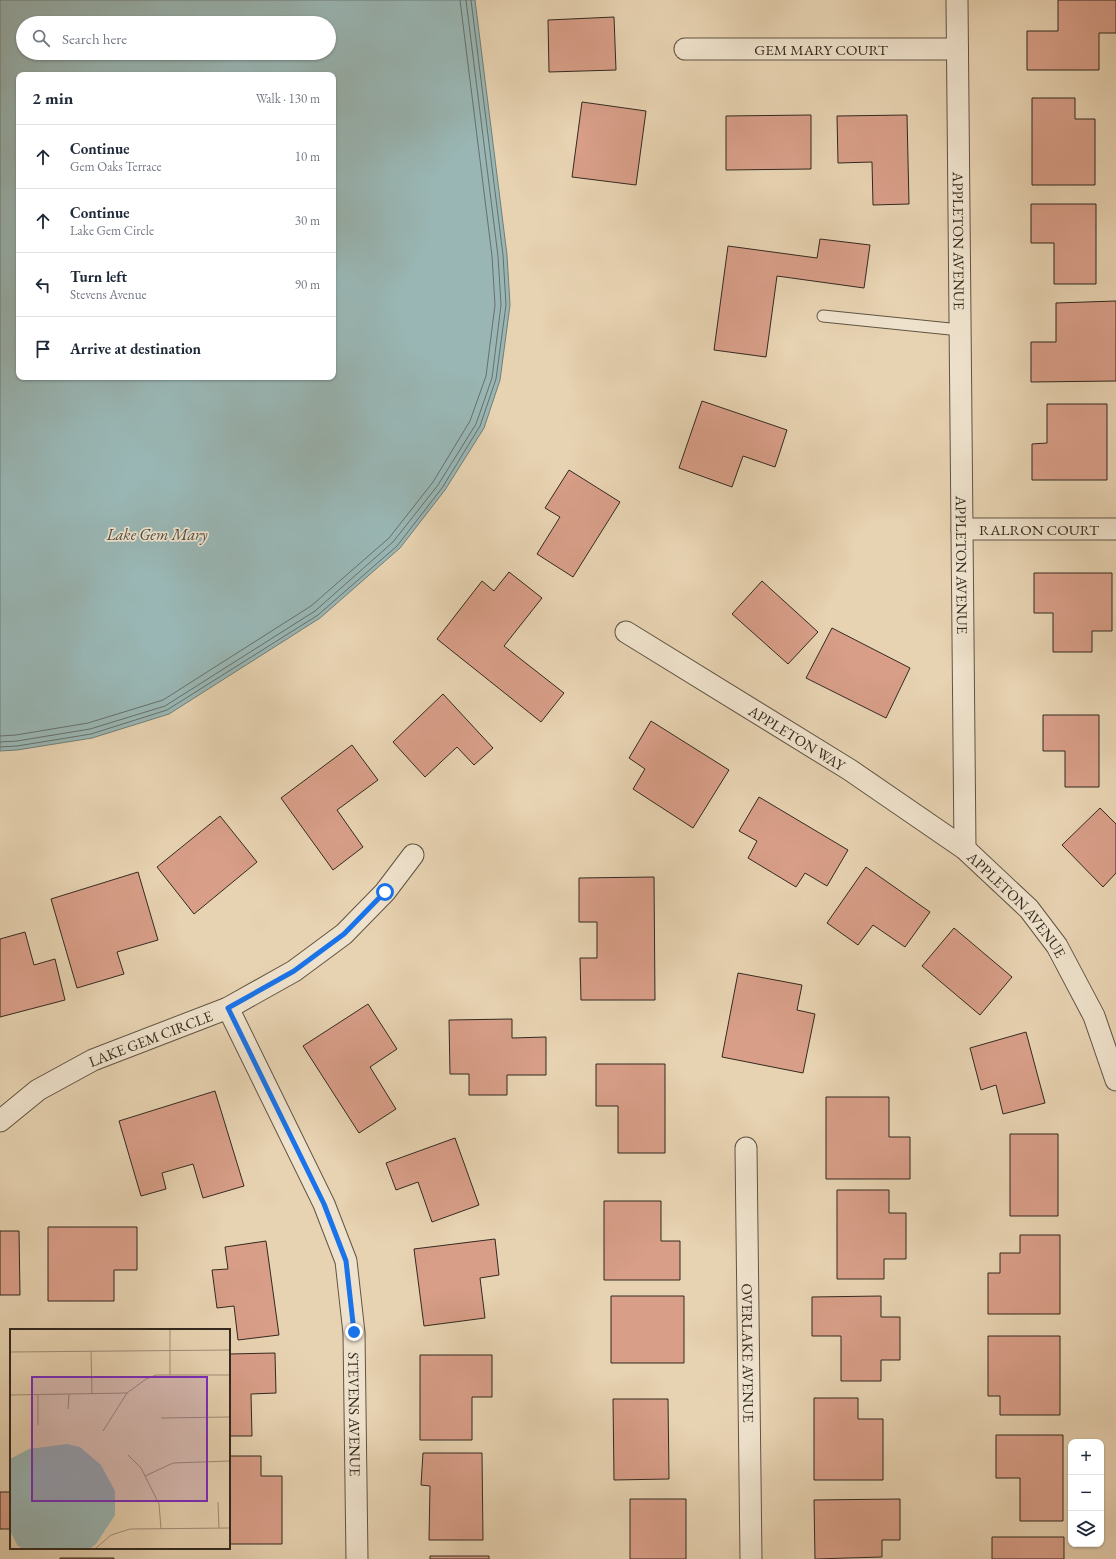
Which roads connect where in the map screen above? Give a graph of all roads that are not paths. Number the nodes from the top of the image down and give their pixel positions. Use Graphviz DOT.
graph roads {
  1 [pos="957,0"];
  2 [pos="685,49"];
  3 [pos="957,49"];
  4 [pos="823,316"];
  5 [pos="960,330"];
  6 [pos="962,529"];
  7 [pos="1116,529"];
  8 [pos="626,632"];
  9 [pos="965,849"];
  10 [pos="414,855"];
  11 [pos="228,1008"];
  12 [pos="1116,1080"];
  13 [pos="0,1121"];
  14 [pos="746,1148"];
  15 [pos="357,1559"];
  16 [pos="752,1559"];
  1 -- 3 [label="street, APPLETON AVENUE"];
  2 -- 3 [label="street, GEM MARY COURT"];
  3 -- 5 [label="street, APPLETON AVENUE"];
  4 -- 5 [label="lane"];
  5 -- 6 [label="street, APPLETON AVENUE"];
  6 -- 7 [label="street, RALRON COURT"];
  6 -- 9 [label="street, APPLETON AVENUE"];
  8 -- 9 [label="street, APPLETON WAY"];
  9 -- 12 [label="street, APPLETON AVENUE"];
  10 -- 11 [label="street, LAKE GEM CIRCLE"];
  11 -- 13 [label="street, LAKE GEM CIRCLE"];
  11 -- 15 [label="street, STEVENS AVENUE"];
  14 -- 16 [label="street, OVERLAKE AVENUE"];
}
